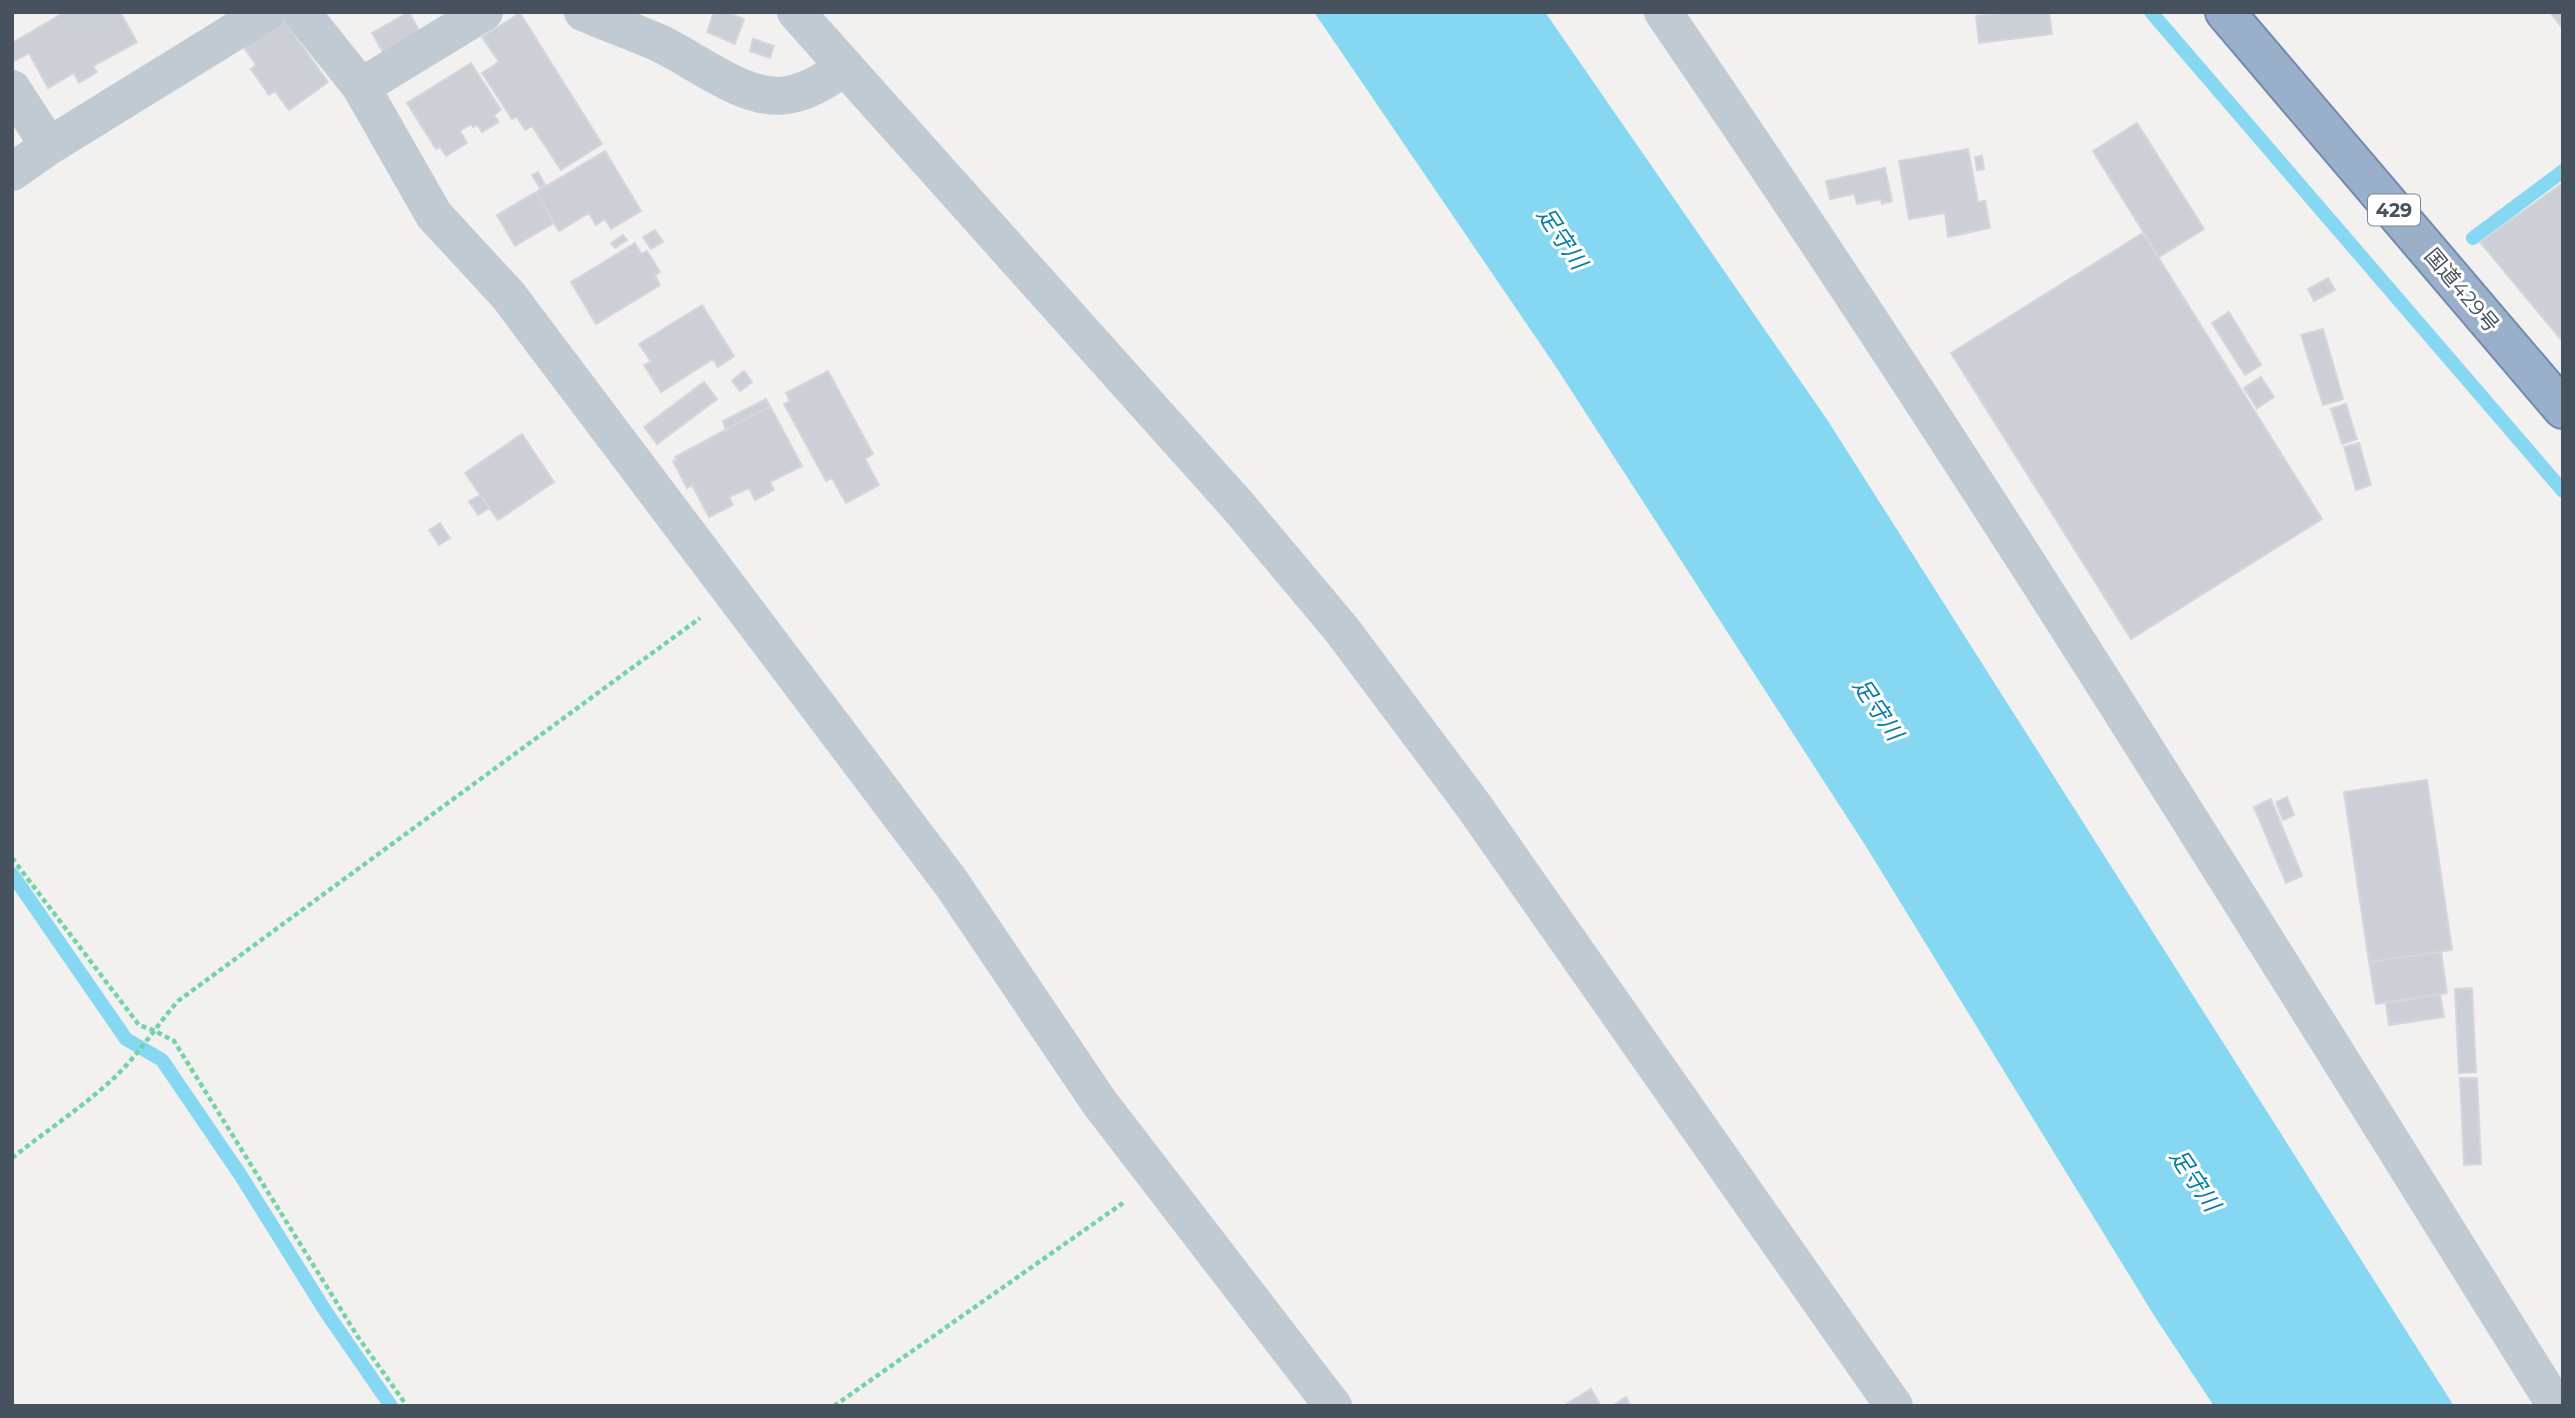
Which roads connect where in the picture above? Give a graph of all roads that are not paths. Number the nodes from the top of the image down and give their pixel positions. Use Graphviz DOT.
graph roads {
  1 [pos="266,12"];
  2 [pos="301,12"];
  3 [pos="484,12"];
  4 [pos="583,12"];
  5 [pos="796,12"];
  6 [pos="1662,12"];
  7 [pos="2225,12"];
  8 [pos="845,67"];
  9 [pos="361,87"];
  10 [pos="12,89"];
  11 [pos="49,146"];
  12 [pos="12,172"];
  13 [pos="2563,409"];
  14 [pos="1333,1406"];
  15 [pos="1894,1406"];
  16 [pos="2556,1406"];
  1 -- 11 [label="street"];
  2 -- 9 [label="street"];
  3 -- 9 [label="street"];
  4 -- 8 [label="street"];
  5 -- 8 [label="street"];
  6 -- 16 [label="street"];
  7 -- 13 [label="highway, 国道429号 / 429"];
  8 -- 15 [label="street"];
  9 -- 14 [label="street"];
  10 -- 11 [label="street"];
  11 -- 12 [label="street"];
}
